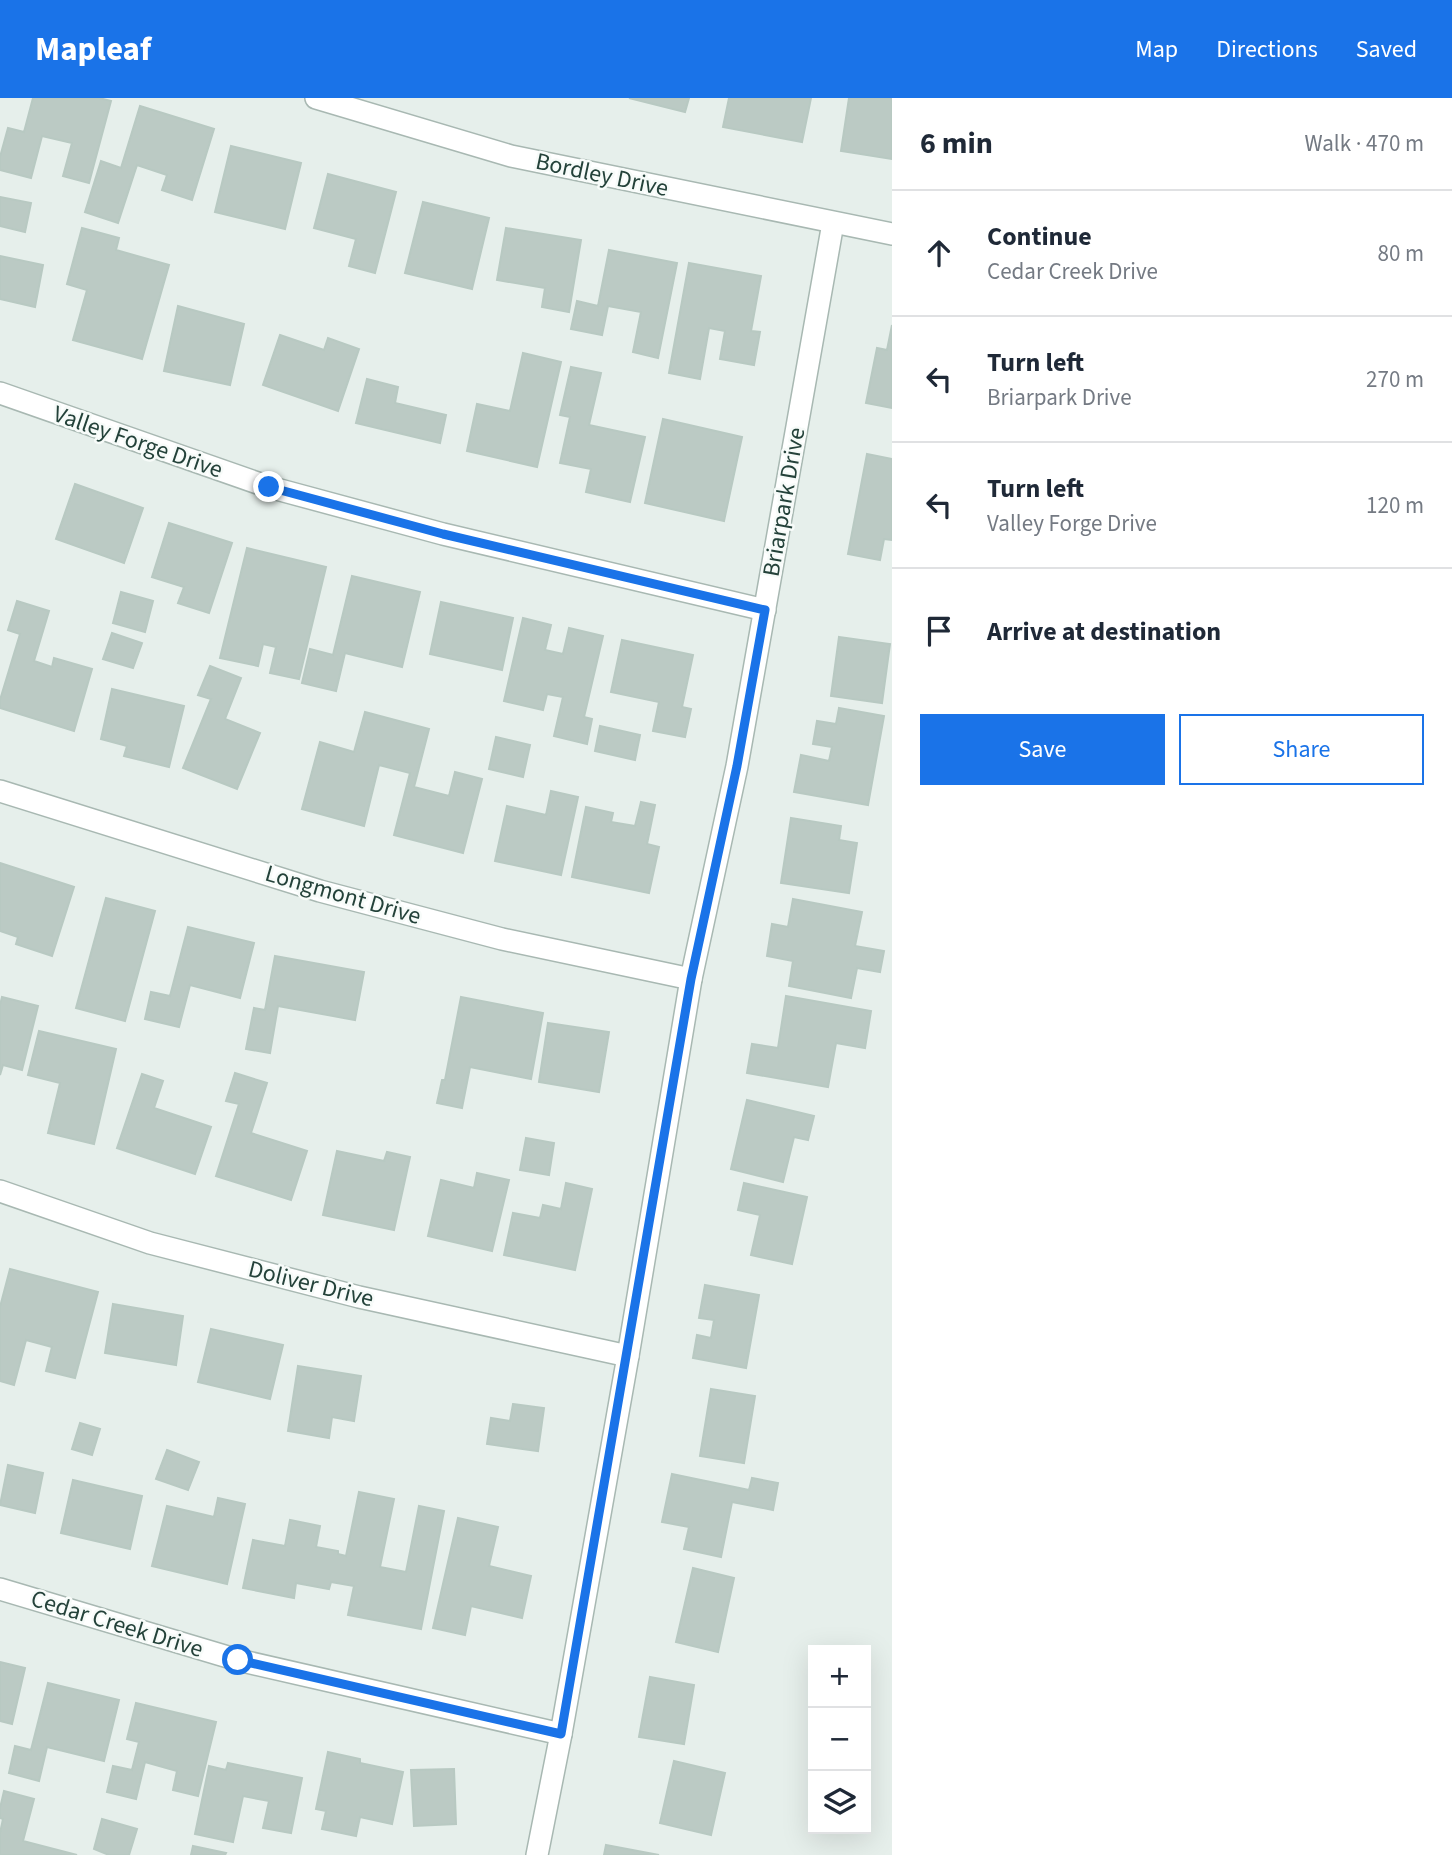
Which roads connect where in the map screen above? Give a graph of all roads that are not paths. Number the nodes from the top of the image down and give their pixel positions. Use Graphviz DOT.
graph roads {
  1 [pos="316,98"];
  2 [pos="833,223"];
  3 [pos="892,234"];
  4 [pos="0,393"];
  5 [pos="765,610"];
  6 [pos="0,791"];
  7 [pos="691,979"];
  8 [pos="0,1191"];
  9 [pos="628,1356"];
  10 [pos="0,1589"];
  11 [pos="561,1734"];
  12 [pos="537,1855"];
  1 -- 2 [label="street, Bordley Drive"];
  2 -- 3 [label="street, Bordley Drive"];
  2 -- 5 [label="street, Briarpark Drive"];
  4 -- 5 [label="street, Valley Forge Drive"];
  5 -- 7 [label="street, Briarpark Drive"];
  6 -- 7 [label="street, Longmont Drive"];
  7 -- 9 [label="street, Briarpark Drive"];
  8 -- 9 [label="street, Doliver Drive"];
  9 -- 11 [label="street, Briarpark Drive"];
  10 -- 11 [label="street, Cedar Creek Drive"];
  11 -- 12 [label="street, Briarpark Drive"];
}
